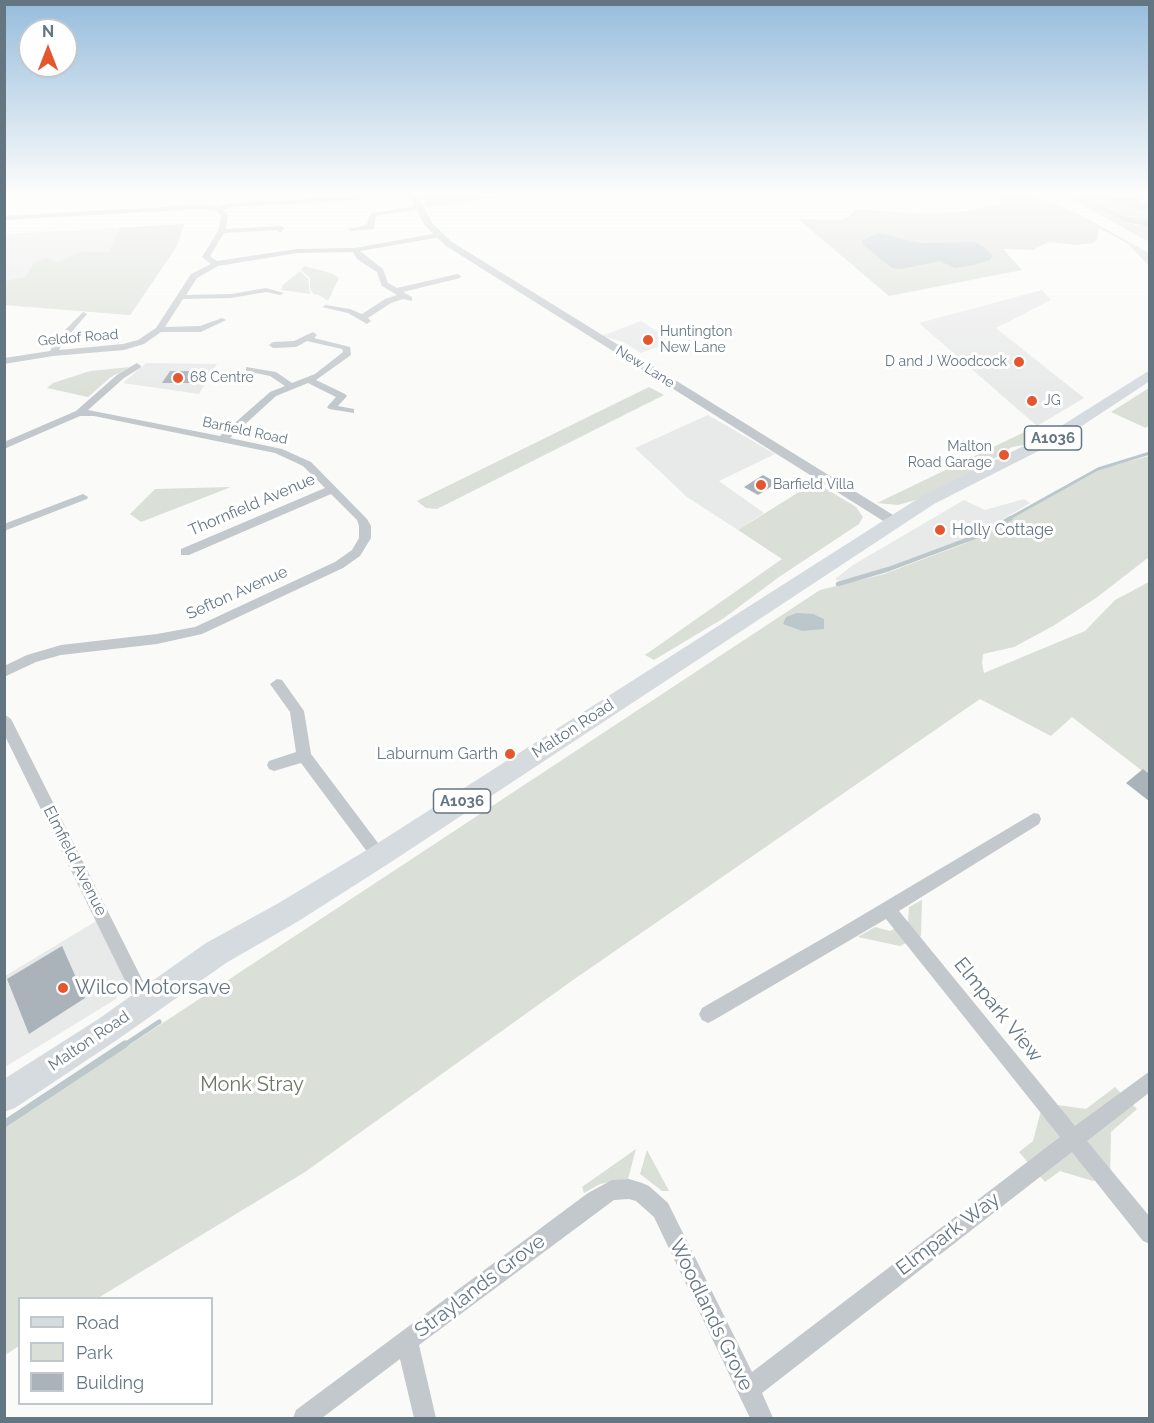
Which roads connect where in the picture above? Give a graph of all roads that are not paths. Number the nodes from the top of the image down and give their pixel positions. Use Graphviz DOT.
graph roads {
  1 [pos="226,262"];
  2 [pos="368,262"];
  3 [pos="478,262"];
  4 [pos="216,264"];
  5 [pos="456,276"];
  6 [pos="277,290"];
  7 [pos="403,295"];
  8 [pos="183,297"];
  9 [pos="326,306"];
  10 [pos="83,315"];
  11 [pos="222,320"];
  12 [pos="159,330"];
  13 [pos="273,345"];
  14 [pos="53,353"];
  15 [pos="4,361"];
  16 [pos="137,366"];
  17 [pos="248,369"];
  18 [pos="1149,374"];
  19 [pos="309,380"];
  20 [pos="289,385"];
  21 [pos="351,411"];
  22 [pos="79,412"];
  23 [pos="222,440"];
  24 [pos="4,446"];
  25 [pos="333,489"];
  26 [pos="83,497"];
  27 [pos="893,522"];
  28 [pos="4,528"];
  29 [pos="365,538"];
  30 [pos="185,552"];
  31 [pos="4,672"];
  32 [pos="277,684"];
  33 [pos="4,719"];
  34 [pos="304,756"];
  35 [pos="274,765"];
  36 [pos="1034,819"];
  37 [pos="379,856"];
  38 [pos="887,908"];
  39 [pos="145,1003"];
  40 [pos="708,1014"];
  41 [pos="1149,1080"];
  42 [pos="4,1097"];
  43 [pos="1074,1140"];
  44 [pos="662,1210"];
  45 [pos="1149,1234"];
  46 [pos="407,1341"];
  47 [pos="747,1389"];
  48 [pos="304,1419"];
  49 [pos="425,1419"];
  50 [pos="762,1419"];
  1 -- 4 [label="street, Geldof Road"];
  2 -- 7 [label="street"];
  3 -- 27 [label="street, New Lane"];
  4 -- 8 [label="street, Geldof Road"];
  5 -- 7 [label="street"];
  6 -- 8 [label="street"];
  7 -- 9 [label="street"];
  8 -- 12 [label="street, Geldof Road"];
  10 -- 14 [label="street"];
  11 -- 12 [label="street"];
  12 -- 14 [label="street, Geldof Road"];
  13 -- 19 [label="street"];
  14 -- 15 [label="street, Geldof Road"];
  16 -- 22 [label="street"];
  17 -- 20 [label="street"];
  18 -- 27 [label="main road, Malton Road / A1036"];
  19 -- 20 [label="street"];
  19 -- 21 [label="street"];
  20 -- 23 [label="street"];
  22 -- 23 [label="street, Barfield Road"];
  22 -- 24 [label="street"];
  23 -- 25 [label="street, Barfield Road"];
  25 -- 29 [label="street, Barfield Road"];
  25 -- 30 [label="street, Thornfield Avenue"];
  26 -- 28 [label="street"];
  27 -- 37 [label="main road, Malton Road / A1036"];
  29 -- 31 [label="street, Sefton Avenue"];
  32 -- 34 [label="street"];
  33 -- 39 [label="street, Elmfield Avenue"];
  34 -- 35 [label="street"];
  34 -- 37 [label="street"];
  36 -- 38 [label="street"];
  37 -- 39 [label="main road, Malton Road / A1036"];
  38 -- 40 [label="street"];
  38 -- 43 [label="street, Elmpark View"];
  39 -- 42 [label="main road, Malton Road / A1036"];
  41 -- 43 [label="street, Elmpark Way"];
  43 -- 45 [label="street, Elmpark View"];
  43 -- 47 [label="street, Elmpark Way"];
  44 -- 46 [label="street, Straylands Grove"];
  44 -- 47 [label="street, Woodlands Grove"];
  46 -- 48 [label="street, Straylands Grove"];
  46 -- 49 [label="street"];
  47 -- 50 [label="street, Woodlands Grove"];
}
